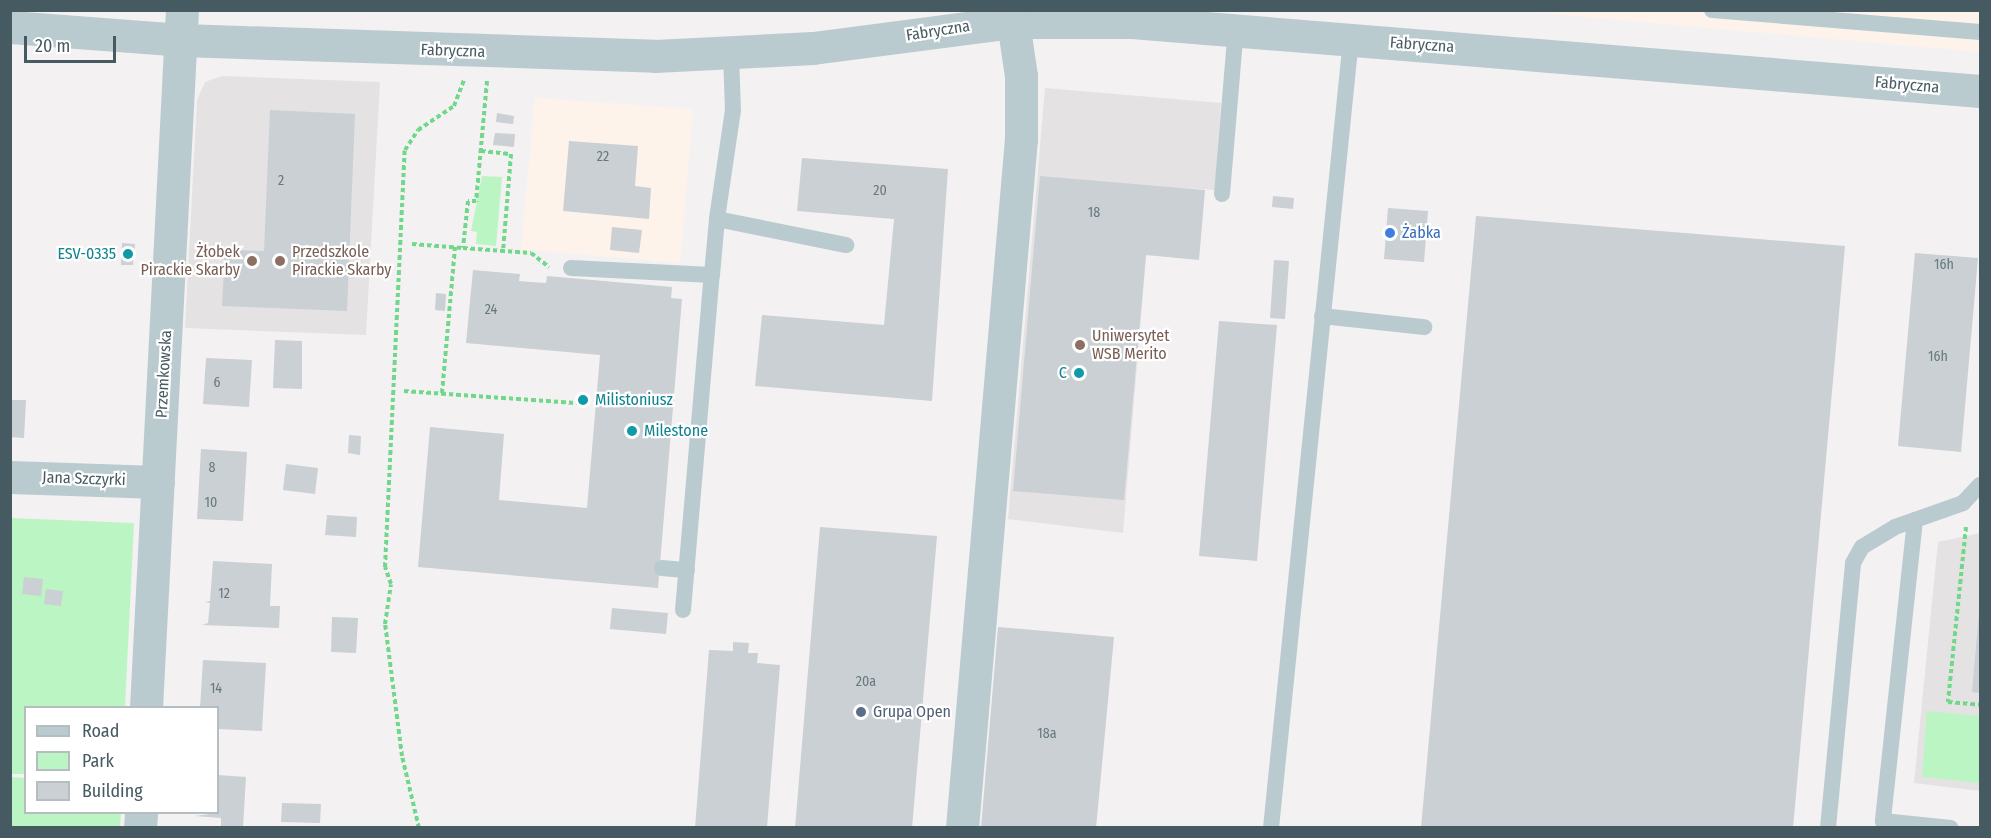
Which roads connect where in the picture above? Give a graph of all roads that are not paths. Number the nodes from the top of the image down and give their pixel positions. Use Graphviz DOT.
graph roads {
  1 [pos="1712,10"];
  2 [pos="972,18"];
  3 [pos="1013,22"];
  4 [pos="182,25"];
  5 [pos="10,27"];
  6 [pos="1236,29"];
  7 [pos="1980,32"];
  8 [pos="1351,39"];
  9 [pos="731,54"];
  10 [pos="1980,91"];
  11 [pos="1222,194"];
  12 [pos="717,219"];
  13 [pos="846,245"];
  14 [pos="571,268"];
  15 [pos="712,275"];
  16 [pos="1322,316"];
  17 [pos="1424,327"];
  18 [pos="10,477"];
  19 [pos="158,482"];
  20 [pos="1980,485"];
  21 [pos="1915,520"];
  22 [pos="662,568"];
  23 [pos="687,570"];
  24 [pos="683,610"];
  25 [pos="146,706"];
  26 [pos="1883,824"];
  27 [pos="962,828"];
  28 [pos="1270,828"];
  29 [pos="1828,828"];
  30 [pos="1951,828"];
  1 -- 7 [label="lane"];
  2 -- 3 [label="street, Fabryczna"];
  2 -- 9 [label="street, Fabryczna"];
  3 -- 6 [label="street, Fabryczna"];
  3 -- 27 [label="street"];
  4 -- 5 [label="street, Fabryczna"];
  4 -- 9 [label="street, Fabryczna"];
  4 -- 19 [label="street, Przemkowska"];
  6 -- 8 [label="street, Fabryczna"];
  6 -- 11 [label="lane"];
  8 -- 10 [label="street, Fabryczna"];
  8 -- 16 [label="lane"];
  9 -- 12 [label="lane"];
  12 -- 13 [label="lane"];
  12 -- 15 [label="lane"];
  14 -- 15 [label="lane"];
  15 -- 23 [label="lane"];
  16 -- 17 [label="lane"];
  16 -- 28 [label="lane"];
  18 -- 19 [label="street, Jana Szczyrki"];
  19 -- 25 [label="street, Przemkowska"];
  20 -- 21 [label="lane"];
  21 -- 26 [label="lane"];
  21 -- 29 [label="lane"];
  22 -- 23 [label="lane"];
  23 -- 24 [label="lane"];
  26 -- 30 [label="lane"];
}
